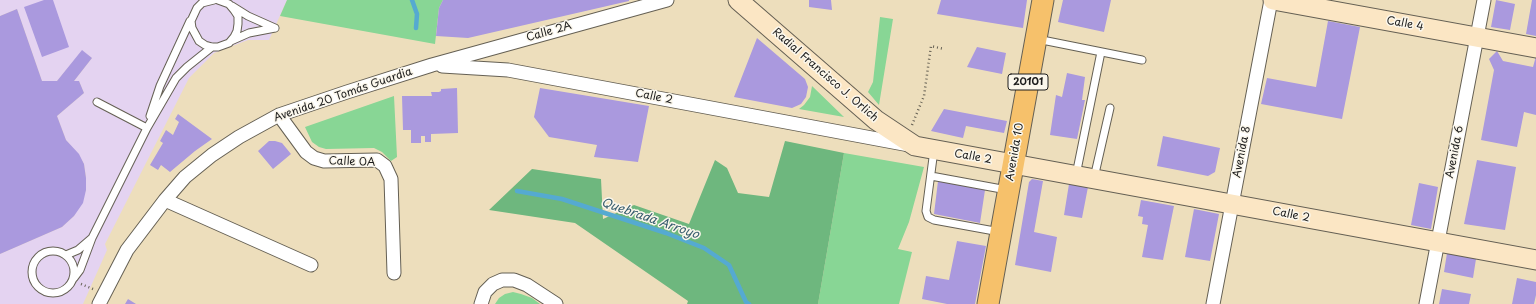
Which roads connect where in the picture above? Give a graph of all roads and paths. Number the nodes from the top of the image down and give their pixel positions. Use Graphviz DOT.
graph roads {
  1 [pos="214,0"];
  2 [pos="218,0"];
  3 [pos="667,0"];
  4 [pos="738,0"];
  5 [pos="1043,0"];
  6 [pos="1272,0"];
  7 [pos="1484,0"];
  8 [pos="199,2"];
  9 [pos="229,4"];
  10 [pos="193,14"];
  11 [pos="1477,37"];
  12 [pos="1036,39"];
  13 [pos="229,43"];
  14 [pos="508,43"];
  15 [pos="212,47"];
  16 [pos="1536,48"];
  17 [pos="944,49"];
  18 [pos="1101,52"];
  19 [pos="1142,60"];
  20 [pos="432,65"];
  21 [pos="508,70"];
  22 [pos="97,102"];
  23 [pos="1110,108"];
  24 [pos="279,115"];
  25 [pos="146,128"];
  26 [pos="910,143"];
  27 [pos="934,150"];
  28 [pos="1013,164"];
  29 [pos="931,176"];
  30 [pos="1085,177"];
  31 [pos="1009,190"];
  32 [pos="165,200"];
  33 [pos="1232,204"];
  34 [pos="1001,232"];
  35 [pos="92,238"];
  36 [pos="1437,242"];
  37 [pos="66,255"];
  38 [pos="1536,260"];
  39 [pos="311,265"];
  40 [pos="394,273"];
  41 [pos="73,280"];
  42 [pos="483,298"];
  43 [pos="101,299"];
  44 [pos="556,304"];
  45 [pos="988,304"];
  46 [pos="1213,304"];
  47 [pos="1426,304"];
  1 -- 8 [label="lane"];
  2 -- 9 [label="lane"];
  3 -- 14 [label="street, Calle 2A"];
  4 -- 26 [label="street, Radial Francisco J. Orlich"];
  5 -- 12 [label="main road, Avenida 10 / 20101"];
  6 -- 11 [label="street, Calle 4"];
  6 -- 33 [label="street, Avenida 8"];
  7 -- 11 [label="street, Avenida 6"];
  8 -- 10 [label="lane"];
  9 -- 13 [label="lane"];
  9 -- 13 [label="lane"];
  10 -- 15 [label="lane"];
  10 -- 25 [label="lane"];
  11 -- 16 [label="street, Calle 4"];
  11 -- 36 [label="street, Avenida 6"];
  12 -- 18 [label="lane"];
  12 -- 28 [label="main road, Avenida 10 / 20101"];
  13 -- 15 [label="lane"];
  14 -- 20 [label="street, Calle 2A"];
  14 -- 21 [label="street"];
  15 -- 25 [label="lane"];
  17 -- 26 [label="path"];
  18 -- 19 [label="lane"];
  18 -- 30 [label="lane"];
  20 -- 21 [label="street, Calle 2"];
  20 -- 24 [label="street, Avenida 20 Tomás Guardia"];
  21 -- 26 [label="street, Calle 2"];
  22 -- 25 [label="lane"];
  23 -- 30 [label="lane"];
  24 -- 32 [label="street, Avenida 20 Tomás Guardia"];
  24 -- 40 [label="street, Calle 0A"];
  25 -- 35 [label="lane"];
  26 -- 27 [label="street, Calle 2"];
  27 -- 28 [label="street, Calle 2"];
  27 -- 29 [label="lane"];
  28 -- 30 [label="street, Calle 2"];
  28 -- 31 [label="main road, Avenida 10 / 20101"];
  29 -- 31 [label="lane"];
  29 -- 34 [label="lane"];
  30 -- 33 [label="street, Calle 2"];
  31 -- 34 [label="main road, Avenida 10 / 20101"];
  32 -- 39 [label="street"];
  32 -- 43 [label="street, Avenida 20 Tomás Guardia"];
  33 -- 36 [label="street, Calle 2"];
  33 -- 46 [label="street, Avenida 8"];
  34 -- 45 [label="main road, Avenida 10 / 20101"];
  35 -- 37 [label="lane"];
  35 -- 41 [label="lane"];
  36 -- 38 [label="street, Calle 2"];
  36 -- 47 [label="street, Avenida 6"];
  37 -- 41 [label="lane"];
  37 -- 41 [label="lane"];
  41 -- 43 [label="path"];
  42 -- 44 [label="street"];
}
